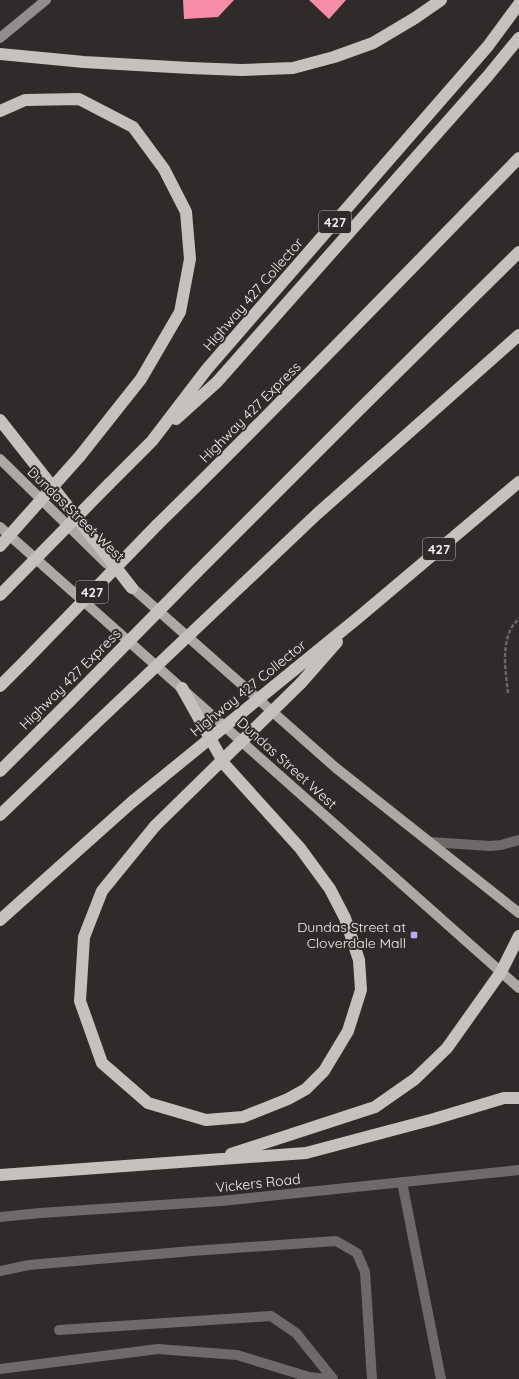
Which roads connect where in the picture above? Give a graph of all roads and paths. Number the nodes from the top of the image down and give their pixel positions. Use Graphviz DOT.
graph roads {
  1 [pos="46,0"];
  2 [pos="441,0"];
  3 [pos="519,4"];
  4 [pos="0,38"];
  5 [pos="519,38"];
  6 [pos="0,54"];
  7 [pos="0,111"];
  8 [pos="519,158"];
  9 [pos="519,252"];
  10 [pos="519,335"];
  11 [pos="0,420"];
  12 [pos="152,441"];
  13 [pos="0,459"];
  14 [pos="519,482"];
  15 [pos="0,527"];
  16 [pos="0,546"];
  17 [pos="132,588"];
  18 [pos="0,595"];
  19 [pos="359,617"];
  20 [pos="519,618"];
  21 [pos="0,686"];
  22 [pos="182,688"];
  23 [pos="508,693"];
  24 [pos="0,771"];
  25 [pos="0,815"];
  26 [pos="519,840"];
  27 [pos="430,842"];
  28 [pos="519,913"];
  29 [pos="0,920"];
  30 [pos="519,936"];
  31 [pos="501,972"];
  32 [pos="519,988"];
  33 [pos="519,1098"];
  34 [pos="214,1160"];
  35 [pos="519,1170"];
  36 [pos="0,1175"];
  37 [pos="402,1182"];
  38 [pos="0,1217"];
  39 [pos="0,1271"];
  40 [pos="59,1330"];
  41 [pos="0,1369"];
  42 [pos="327,1379"];
  43 [pos="332,1379"];
  44 [pos="372,1379"];
  45 [pos="441,1379"];
  1 -- 4 [label="main road"];
  2 -- 6 [label="highway"];
  3 -- 12 [label="highway, Highway 427 Collector / 427"];
  5 -- 12 [label="highway"];
  7 -- 16 [label="highway, bridge"];
  8 -- 21 [label="highway, Highway 427 Express / 427, bridge"];
  9 -- 24 [label="highway, Highway 427 Express, bridge"];
  10 -- 25 [label="highway, bridge"];
  11 -- 17 [label="highway"];
  12 -- 18 [label="highway, Highway 427 Collector / 427, bridge"];
  13 -- 17 [label="main road, Dundas Street West"];
  14 -- 19 [label="highway, Highway 427 Collector / 427"];
  15 -- 22 [label="main road, Dundas Street West"];
  17 -- 27 [label="main road, Dundas Street West"];
  19 -- 22 [label="highway, bridge"];
  19 -- 29 [label="highway, Highway 427 Collector / 427, bridge"];
  20 -- 23 [label="path"];
  22 -- 31 [label="main road, Dundas Street West"];
  26 -- 27 [label="street"];
  27 -- 28 [label="main road, Dundas Street West"];
  30 -- 31 [label="highway"];
  31 -- 32 [label="main road, Dundas Street West"];
  31 -- 34 [label="highway"];
  33 -- 34 [label="highway"];
  34 -- 36 [label="highway"];
  35 -- 37 [label="street, Vickers Road"];
  37 -- 38 [label="street, Vickers Road"];
  37 -- 45 [label="street"];
  39 -- 44 [label="street"];
  40 -- 43 [label="street"];
  41 -- 42 [label="street"];
}
